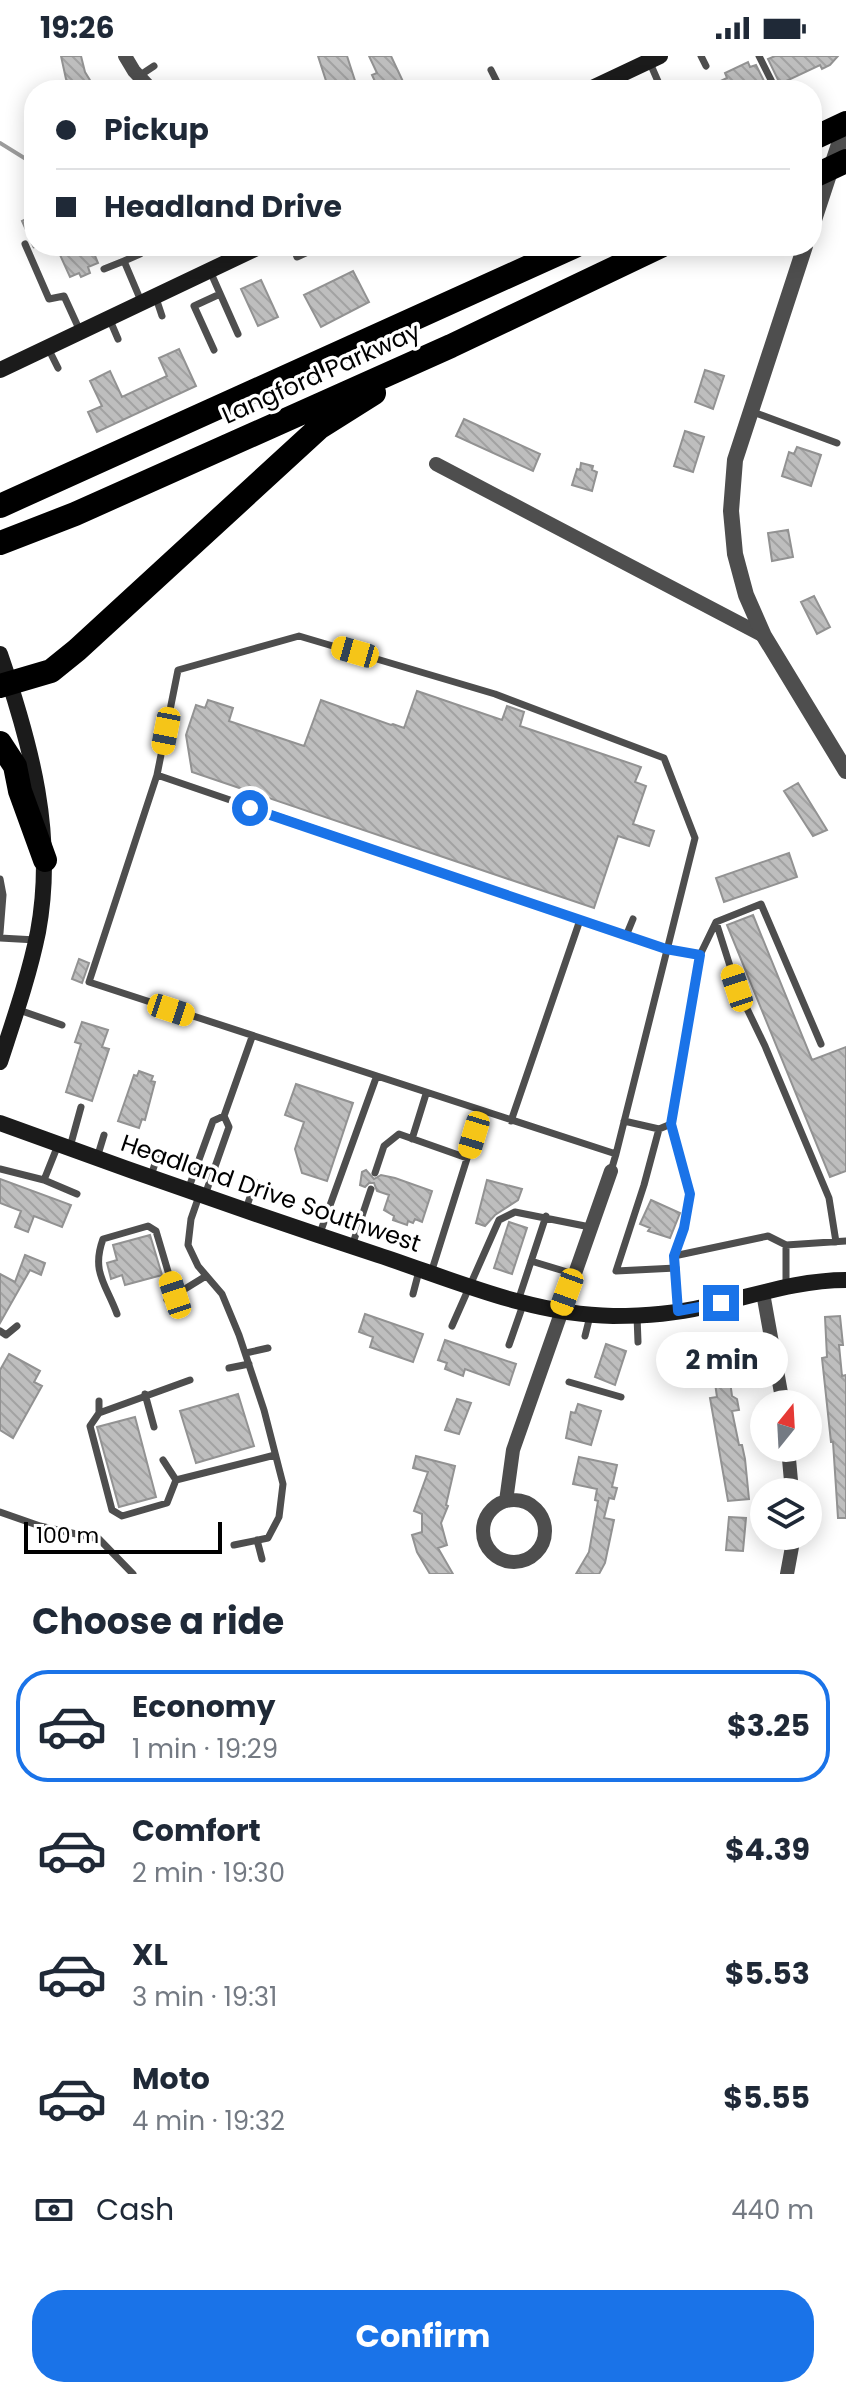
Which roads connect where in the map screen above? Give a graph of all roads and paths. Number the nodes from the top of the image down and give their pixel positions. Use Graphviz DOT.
graph roads {
  1 [pos="125,56"];
  2 [pos="701,56"];
  3 [pos="759,56"];
  4 [pos="656,57"];
  5 [pos="154,66"];
  6 [pos="706,66"];
  7 [pos="491,70"];
  8 [pos="139,76"];
  9 [pos="143,80"];
  10 [pos="496,80"];
  11 [pos="611,80"];
  12 [pos="659,80"];
  13 [pos="771,80"];
  14 [pos="846,123"];
  15 [pos="822,134"];
  16 [pos="846,161"];
  17 [pos="822,172"];
  18 [pos="822,197"];
  19 [pos="30,256"];
  20 [pos="135,256"];
  21 [pos="225,256"];
  22 [pos="553,256"];
  23 [pos="640,256"];
  24 [pos="802,256"];
  25 [pos="124,261"];
  26 [pos="104,269"];
  27 [pos="210,271"];
  28 [pos="220,294"];
  29 [pos="148,300"];
  30 [pos="162,316"];
  31 [pos="109,318"];
  32 [pos="81,332"];
  33 [pos="238,334"];
  34 [pos="118,339"];
  35 [pos="451,346"];
  36 [pos="48,348"];
  37 [pos="214,350"];
  38 [pos="58,368"];
  39 [pos="0,370"];
  40 [pos="751,411"];
  41 [pos="837,443"];
  42 [pos="436,464"];
  43 [pos="0,506"];
  44 [pos="0,543"];
  45 [pos="764,636"];
  46 [pos="0,654"];
  47 [pos="5,684"];
  48 [pos="0,743"];
  49 [pos="846,771"];
  50 [pos="157,775"];
  51 [pos="45,860"];
  52 [pos="0,879"];
  53 [pos="1,903"];
  54 [pos="1,919"];
  55 [pos="633,919"];
  56 [pos="580,920"];
  57 [pos="716,922"];
  58 [pos="0,935"];
  59 [pos="626,936"];
  60 [pos="36,940"];
  61 [pos="666,949"];
  62 [pos="700,955"];
  63 [pos="17,1009"];
  64 [pos="62,1025"];
  65 [pos="252,1037"];
  66 [pos="821,1044"];
  67 [pos="1,1058"];
  68 [pos="376,1078"];
  69 [pos="426,1094"];
  70 [pos="81,1107"];
  71 [pos="482,1111"];
  72 [pos="224,1116"];
  73 [pos="511,1121"];
  74 [pos="624,1121"];
  75 [pos="0,1123"];
  76 [pos="671,1124"];
  77 [pos="659,1129"];
  78 [pos="104,1135"];
  79 [pos="412,1139"];
  80 [pos="64,1146"];
  81 [pos="158,1154"];
  82 [pos="616,1154"];
  83 [pos="97,1158"];
  84 [pos="467,1158"];
  85 [pos="0,1169"];
  86 [pos="611,1171"];
  87 [pos="375,1173"];
  88 [pos="151,1179"];
  89 [pos="44,1180"];
  90 [pos="255,1182"];
  91 [pos="371,1189"];
  92 [pos="77,1194"];
  93 [pos="197,1195"];
  94 [pos="245,1211"];
  95 [pos="546,1216"];
  96 [pos="590,1227"];
  97 [pos="319,1235"];
  98 [pos="846,1241"];
  99 [pos="836,1242"];
  100 [pos="786,1245"];
  101 [pos="352,1246"];
  102 [pos="674,1256"];
  103 [pos="531,1261"];
  104 [pos="676,1268"];
  105 [pos="425,1271"];
  106 [pos="574,1274"];
  107 [pos="206,1276"];
  108 [pos="846,1280"];
  109 [pos="468,1285"];
  110 [pos="786,1288"];
  111 [pos="763,1293"];
  112 [pos="413,1294"];
  113 [pos="175,1295"];
  114 [pos="167,1300"];
  115 [pos="523,1302"];
  116 [pos="560,1311"];
  117 [pos="678,1311"];
  118 [pos="117,1314"];
  119 [pos="591,1314"];
  120 [pos="637,1315"];
  121 [pos="17,1326"];
  122 [pos="452,1326"];
  123 [pos="0,1331"];
  124 [pos="585,1336"];
  125 [pos="638,1342"];
  126 [pos="509,1345"];
  127 [pos="268,1348"];
  128 [pos="246,1353"];
  129 [pos="249,1364"];
  130 [pos="229,1368"];
  131 [pos="190,1380"];
  132 [pos="569,1382"];
  133 [pos="780,1390"];
  134 [pos="145,1394"];
  135 [pos="621,1397"];
  136 [pos="99,1401"];
  137 [pos="99,1413"];
  138 [pos="154,1427"];
  139 [pos="275,1455"];
  140 [pos="163,1460"];
  141 [pos="176,1480"];
  142 [pos="506,1501"];
  143 [pos="0,1512"];
  144 [pos="257,1540"];
  145 [pos="234,1545"];
  146 [pos="791,1550"];
  147 [pos="262,1559"];
  148 [pos="133,1574"];
  149 [pos="787,1574"];
  1 -- 8 [label="street"];
  2 -- 6 [label="lane"];
  3 -- 13 [label="lane"];
  4 -- 11 [label="main road"];
  4 -- 12 [label="lane"];
  5 -- 8 [label="lane"];
  7 -- 10 [label="lane"];
  8 -- 9 [label="street"];
  14 -- 15 [label="highway"];
  14 -- 18 [label="street"];
  16 -- 17 [label="highway"];
  19 -- 32 [label="lane"];
  20 -- 25 [label="lane"];
  21 -- 27 [label="main road"];
  22 -- 43 [label="highway, Langford Parkway"];
  23 -- 35 [label="highway, Langford Parkway"];
  24 -- 40 [label="street"];
  25 -- 26 [label="lane"];
  25 -- 29 [label="lane"];
  27 -- 28 [label="lane"];
  27 -- 29 [label="main road"];
  28 -- 33 [label="lane"];
  28 -- 37 [label="lane"];
  29 -- 30 [label="lane"];
  29 -- 31 [label="main road"];
  31 -- 32 [label="main road"];
  31 -- 34 [label="lane"];
  32 -- 36 [label="main road"];
  35 -- 44 [label="highway, Langford Parkway"];
  35 -- 47 [label="highway"];
  36 -- 38 [label="lane"];
  36 -- 39 [label="main road"];
  40 -- 41 [label="lane"];
  40 -- 45 [label="street"];
  42 -- 45 [label="street"];
  45 -- 49 [label="street"];
  46 -- 47 [label="main road"];
  47 -- 51 [label="main road"];
  48 -- 51 [label="highway"];
  50 -- 56 [label="lane"];
  50 -- 61 [label="lane"];
  50 -- 65 [label="lane"];
  51 -- 60 [label="main road"];
  52 -- 53 [label="lane"];
  53 -- 54 [label="lane"];
  54 -- 58 [label="lane"];
  55 -- 59 [label="lane"];
  56 -- 59 [label="lane"];
  56 -- 73 [label="lane"];
  57 -- 62 [label="lane"];
  57 -- 66 [label="lane"];
  57 -- 99 [label="lane"];
  58 -- 60 [label="lane"];
  59 -- 61 [label="lane"];
  60 -- 63 [label="main road"];
  61 -- 62 [label="lane"];
  61 -- 74 [label="lane"];
  62 -- 76 [label="lane"];
  63 -- 64 [label="lane"];
  63 -- 67 [label="main road"];
  65 -- 68 [label="lane"];
  65 -- 72 [label="lane"];
  68 -- 69 [label="lane"];
  68 -- 97 [label="lane"];
  69 -- 71 [label="lane"];
  69 -- 79 [label="lane"];
  70 -- 80 [label="lane"];
  71 -- 73 [label="lane"];
  71 -- 84 [label="lane"];
  72 -- 93 [label="lane"];
  72 -- 93 [label="lane"];
  73 -- 82 [label="lane"];
  74 -- 77 [label="lane"];
  74 -- 82 [label="lane"];
  75 -- 80 [label="main road, Headland Drive Southwest"];
  76 -- 77 [label="lane"];
  76 -- 102 [label="lane"];
  77 -- 104 [label="lane"];
  78 -- 83 [label="lane"];
  79 -- 84 [label="lane"];
  79 -- 87 [label="lane"];
  80 -- 83 [label="main road, Headland Drive Southwest"];
  80 -- 89 [label="lane"];
  81 -- 88 [label="lane"];
  82 -- 86 [label="lane"];
  83 -- 88 [label="main road, Headland Drive Southwest"];
  84 -- 105 [label="lane"];
  85 -- 89 [label="lane"];
  86 -- 96 [label="street"];
  88 -- 93 [label="main road, Headland Drive Southwest"];
  89 -- 92 [label="lane"];
  90 -- 94 [label="lane"];
  91 -- 101 [label="lane"];
  93 -- 94 [label="main road, Headland Drive Southwest"];
  93 -- 107 [label="lane"];
  94 -- 97 [label="main road, Headland Drive Southwest"];
  95 -- 96 [label="lane"];
  95 -- 103 [label="lane"];
  95 -- 109 [label="lane"];
  96 -- 106 [label="street"];
  97 -- 101 [label="main road, Headland Drive Southwest"];
  98 -- 99 [label="lane"];
  99 -- 100 [label="lane"];
  100 -- 102 [label="lane"];
  100 -- 110 [label="lane"];
  101 -- 105 [label="main road, Headland Drive Southwest"];
  102 -- 104 [label="lane"];
  103 -- 106 [label="lane"];
  103 -- 115 [label="lane"];
  104 -- 117 [label="lane"];
  105 -- 109 [label="main road, Headland Drive Southwest"];
  105 -- 112 [label="lane"];
  106 -- 116 [label="street"];
  107 -- 113 [label="lane"];
  107 -- 128 [label="lane"];
  108 -- 110 [label="main road, Headland Drive Southwest"];
  109 -- 115 [label="main road, Headland Drive Southwest"];
  109 -- 122 [label="lane"];
  110 -- 111 [label="main road, Headland Drive Southwest"];
  111 -- 117 [label="main road, Headland Drive Southwest"];
  111 -- 133 [label="street"];
  113 -- 114 [label="lane"];
  113 -- 118 [label="lane"];
  115 -- 116 [label="main road, Headland Drive Southwest"];
  115 -- 126 [label="lane"];
  116 -- 119 [label="main road, Headland Drive Southwest"];
  116 -- 142 [label="street"];
  117 -- 120 [label="main road, Headland Drive Southwest"];
  119 -- 120 [label="main road, Headland Drive Southwest"];
  119 -- 124 [label="lane"];
  120 -- 125 [label="lane"];
  121 -- 123 [label="lane"];
  127 -- 128 [label="lane"];
  128 -- 129 [label="lane"];
  129 -- 130 [label="lane"];
  129 -- 139 [label="lane"];
  131 -- 134 [label="lane"];
  132 -- 135 [label="lane"];
  134 -- 137 [label="lane"];
  134 -- 138 [label="lane"];
  136 -- 137 [label="lane"];
  137 -- 141 [label="lane"];
  139 -- 141 [label="lane"];
  139 -- 144 [label="lane"];
  140 -- 141 [label="lane"];
  142 -- 142 [label="street"];
  143 -- 148 [label="lane"];
  144 -- 145 [label="lane"];
  144 -- 147 [label="lane"];
  146 -- 149 [label="street"];
}
